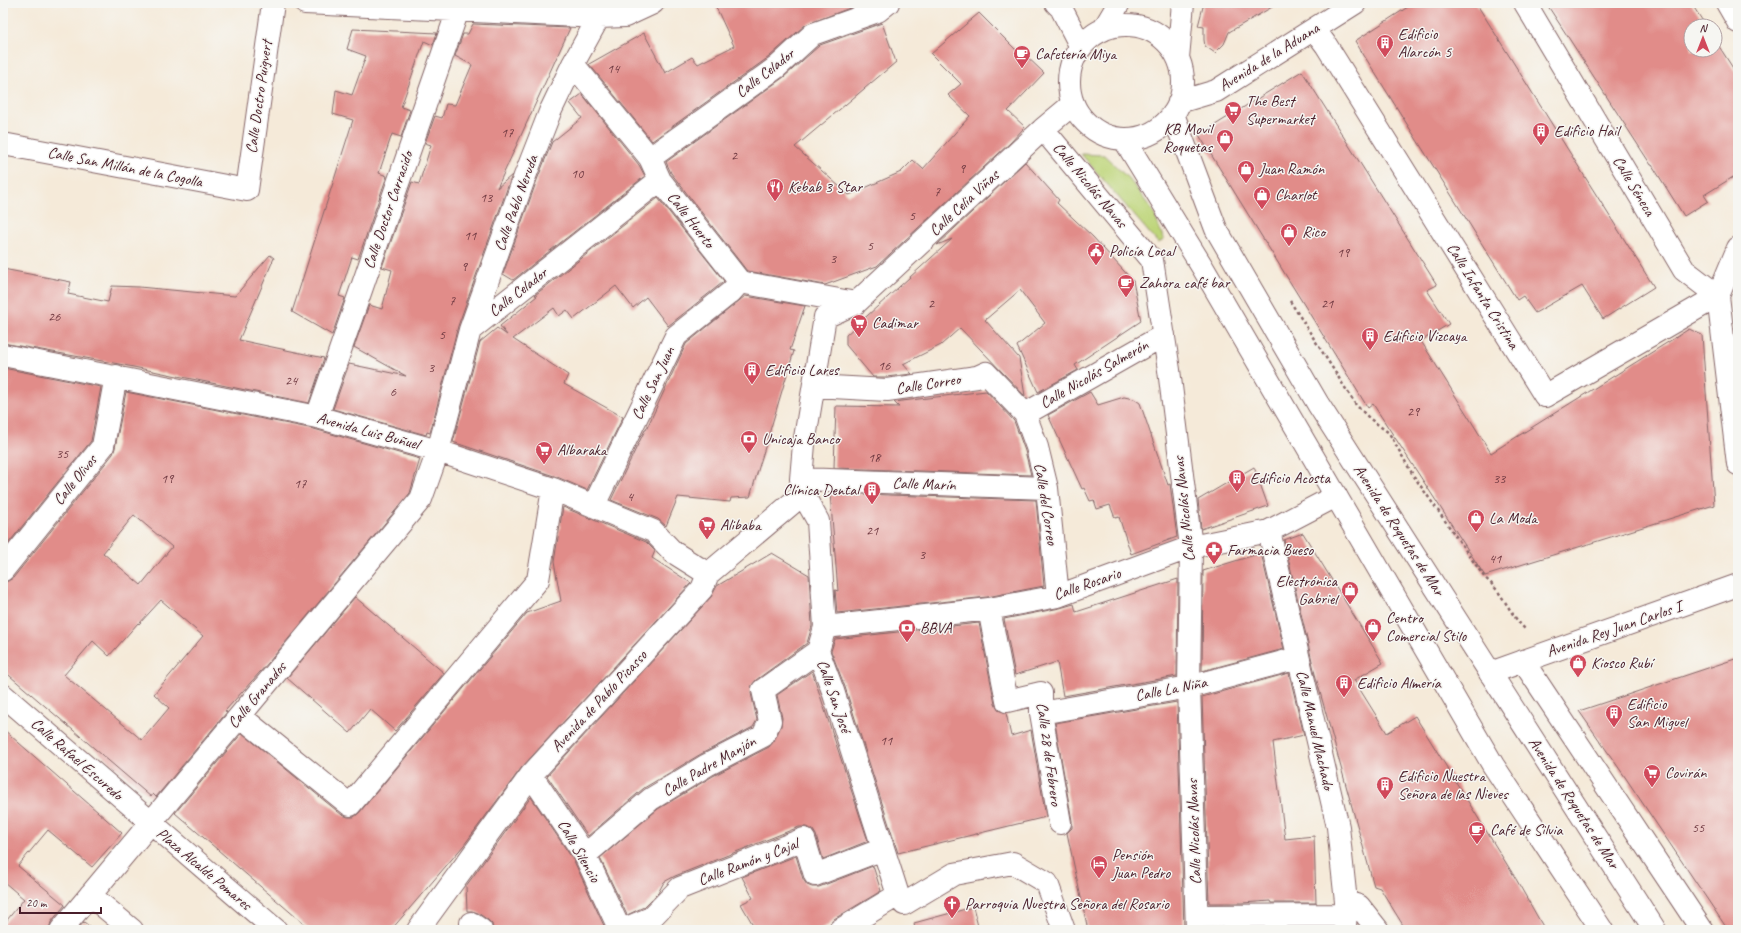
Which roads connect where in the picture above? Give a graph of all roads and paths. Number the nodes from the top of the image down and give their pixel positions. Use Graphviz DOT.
graph roads {
  1 [pos="273,3"];
  2 [pos="305,3"];
  3 [pos="653,3"];
  4 [pos="888,3"];
  5 [pos="1056,3"];
  6 [pos="1119,3"];
  7 [pos="1183,3"];
  8 [pos="1355,3"];
  9 [pos="1525,3"];
  10 [pos="1727,3"];
  11 [pos="458,6"];
  12 [pos="599,10"];
  13 [pos="1738,22"];
  14 [pos="1314,29"];
  15 [pos="1103,30"];
  16 [pos="1081,47"];
  17 [pos="1178,58"];
  18 [pos="573,64"];
  19 [pos="1073,104"];
  20 [pos="1176,108"];
  21 [pos="1043,129"];
  22 [pos="1124,139"];
  23 [pos="3,144"];
  24 [pos="650,158"];
  25 [pos="660,180"];
  26 [pos="246,190"];
  27 [pos="1738,248"];
  28 [pos="740,282"];
  29 [pos="1718,296"];
  30 [pos="1288,299"];
  31 [pos="856,303"];
  32 [pos="470,330"];
  33 [pos="1164,335"];
  34 [pos="3,355"];
  35 [pos="116,376"];
  36 [pos="814,386"];
  37 [pos="1025,414"];
  38 [pos="317,417"];
  39 [pos="438,451"];
  40 [pos="1738,464"];
  41 [pos="802,487"];
  42 [pos="1047,488"];
  43 [pos="553,489"];
  44 [pos="1336,496"];
  45 [pos="594,505"];
  46 [pos="1269,531"];
  47 [pos="1190,547"];
  48 [pos="3,570"];
  49 [pos="708,574"];
  50 [pos="1738,585"];
  51 [pos="1058,596"];
  52 [pos="989,609"];
  53 [pos="825,627"];
  54 [pos="1526,630"];
  55 [pos="818,651"];
  56 [pos="1298,658"];
  57 [pos="1523,661"];
  58 [pos="1490,673"];
  59 [pos="1189,687"];
  60 [pos="3,695"];
  61 [pos="1041,713"];
  62 [pos="240,716"];
  63 [pos="531,775"];
  64 [pos="150,823"];
  65 [pos="1060,823"];
  66 [pos="883,849"];
  67 [pos="585,855"];
  68 [pos="90,895"];
  69 [pos="898,895"];
  70 [pos="1345,916"];
  71 [pos="1197,923"];
  72 [pos="61,930"];
  73 [pos="132,930"];
  74 [pos="276,930"];
  75 [pos="418,930"];
  76 [pos="621,930"];
  77 [pos="840,930"];
  78 [pos="1064,930"];
  79 [pos="1378,930"];
  80 [pos="1602,930"];
  81 [pos="1655,930"];
  82 [pos="1702,930"];
  1 -- 26 [label="street, Calle Doctro Puigvert"];
  2 -- 11 [label="street"];
  3 -- 12 [label="street"];
  4 -- 24 [label="street, Calle Celador"];
  5 -- 16 [label="street"];
  6 -- 15 [label="street"];
  7 -- 17 [label="street"];
  8 -- 14 [label="street, Avenida de la Aduana"];
  9 -- 29 [label="street, Calle Séneca"];
  10 -- 13 [label="street"];
  11 -- 12 [label="street"];
  11 -- 38 [label="street, Calle Doctor Carracido"];
  12 -- 18 [label="street, Calle Pablo Neruda"];
  14 -- 20 [label="street, Avenida de la Aduana"];
  14 -- 29 [label="street, Calle Infanta Cristina"];
  15 -- 16 [label="street"];
  15 -- 17 [label="street"];
  16 -- 19 [label="street"];
  17 -- 20 [label="street"];
  18 -- 24 [label="street, Calle Huerto"];
  18 -- 32 [label="street, Calle Pablo Neruda"];
  19 -- 21 [label="street, Calle Celia Viñas"];
  19 -- 22 [label="street"];
  20 -- 22 [label="street"];
  20 -- 58 [label="street, Avenida de Roquetas de Mar"];
  21 -- 31 [label="street, Calle Celia Viñas"];
  21 -- 33 [label="street, Calle Nicolás Navas"];
  22 -- 44 [label="street"];
  23 -- 26 [label="street, Calle San Millán de la Cogolla"];
  24 -- 25 [label="street, Calle Huerto"];
  25 -- 28 [label="street, Calle Huerto"];
  25 -- 32 [label="street, Calle Celador"];
  27 -- 29 [label="street"];
  28 -- 31 [label="street"];
  28 -- 45 [label="street, Calle San Juan"];
  29 -- 40 [label="street"];
  30 -- 54 [label="path"];
  31 -- 36 [label="street, Calle Celia Viñas"];
  32 -- 39 [label="street, Calle Pablo Neruda"];
  33 -- 37 [label="street, Calle Nicolás Salmerón"];
  33 -- 47 [label="street, Calle Nicolás Navas"];
  34 -- 35 [label="street, Avenida Luis Buñuel"];
  35 -- 38 [label="street, Avenida Luis Buñuel"];
  35 -- 48 [label="street, Calle Olivos"];
  36 -- 37 [label="street, Calle Correo"];
  36 -- 41 [label="street"];
  37 -- 42 [label="street, Calle del Correo"];
  38 -- 39 [label="street, Avenida Luis Buñuel"];
  39 -- 43 [label="street, Avenida Luis Buñuel"];
  39 -- 62 [label="street, Calle Granados"];
  41 -- 42 [label="street, Calle Marín"];
  41 -- 49 [label="street, Avenida de Pablo Picasso"];
  41 -- 53 [label="street, Calle San José"];
  42 -- 51 [label="street, Calle del Correo"];
  43 -- 45 [label="street, Avenida Luis Buñuel"];
  43 -- 62 [label="street"];
  44 -- 46 [label="street, Calle Rosario"];
  44 -- 80 [label="street"];
  45 -- 49 [label="street, Avenida Luis Buñuel"];
  46 -- 47 [label="street, Calle Rosario"];
  46 -- 56 [label="street, Calle Manuel Machado"];
  47 -- 51 [label="street, Calle Rosario"];
  47 -- 59 [label="street, Calle Nicolás Navas"];
  49 -- 63 [label="street, Avenida de Pablo Picasso"];
  50 -- 57 [label="street, Avenida Rey Juan Carlos I"];
  51 -- 52 [label="street, Calle Rosario"];
  52 -- 53 [label="street, Calle Rosario"];
  52 -- 61 [label="street, Calle 28 de Febrero"];
  53 -- 55 [label="street, Calle San José"];
  55 -- 66 [label="street, Calle San José"];
  55 -- 67 [label="street, Calle Padre Manjón"];
  56 -- 59 [label="street, Calle La Niña"];
  56 -- 70 [label="street, Calle Manuel Machado"];
  57 -- 58 [label="street, Avenida Rey Juan Carlos I"];
  57 -- 82 [label="street"];
  58 -- 81 [label="street, Avenida de Roquetas de Mar"];
  59 -- 61 [label="street, Calle La Niña"];
  59 -- 71 [label="street, Calle Nicolás Navas"];
  60 -- 64 [label="street, Calle Rafael Escuredo"];
  61 -- 65 [label="street, Calle 28 de Febrero"];
  62 -- 64 [label="street, Calle Granados"];
  63 -- 67 [label="street, Calle Silencio"];
  63 -- 75 [label="street, Avenida de Pablo Picasso"];
  64 -- 68 [label="street, Calle Granados"];
  64 -- 74 [label="street, Plaza Alcalde Pomares"];
  66 -- 69 [label="street, Calle San José"];
  66 -- 76 [label="street, Calle Ramón y Cajal"];
  67 -- 76 [label="street, Calle Silencio"];
  68 -- 72 [label="street, Calle Granados"];
  68 -- 73 [label="street"];
  69 -- 77 [label="street"];
  69 -- 78 [label="street"];
  70 -- 71 [label="street"];
  70 -- 79 [label="street"];
}
